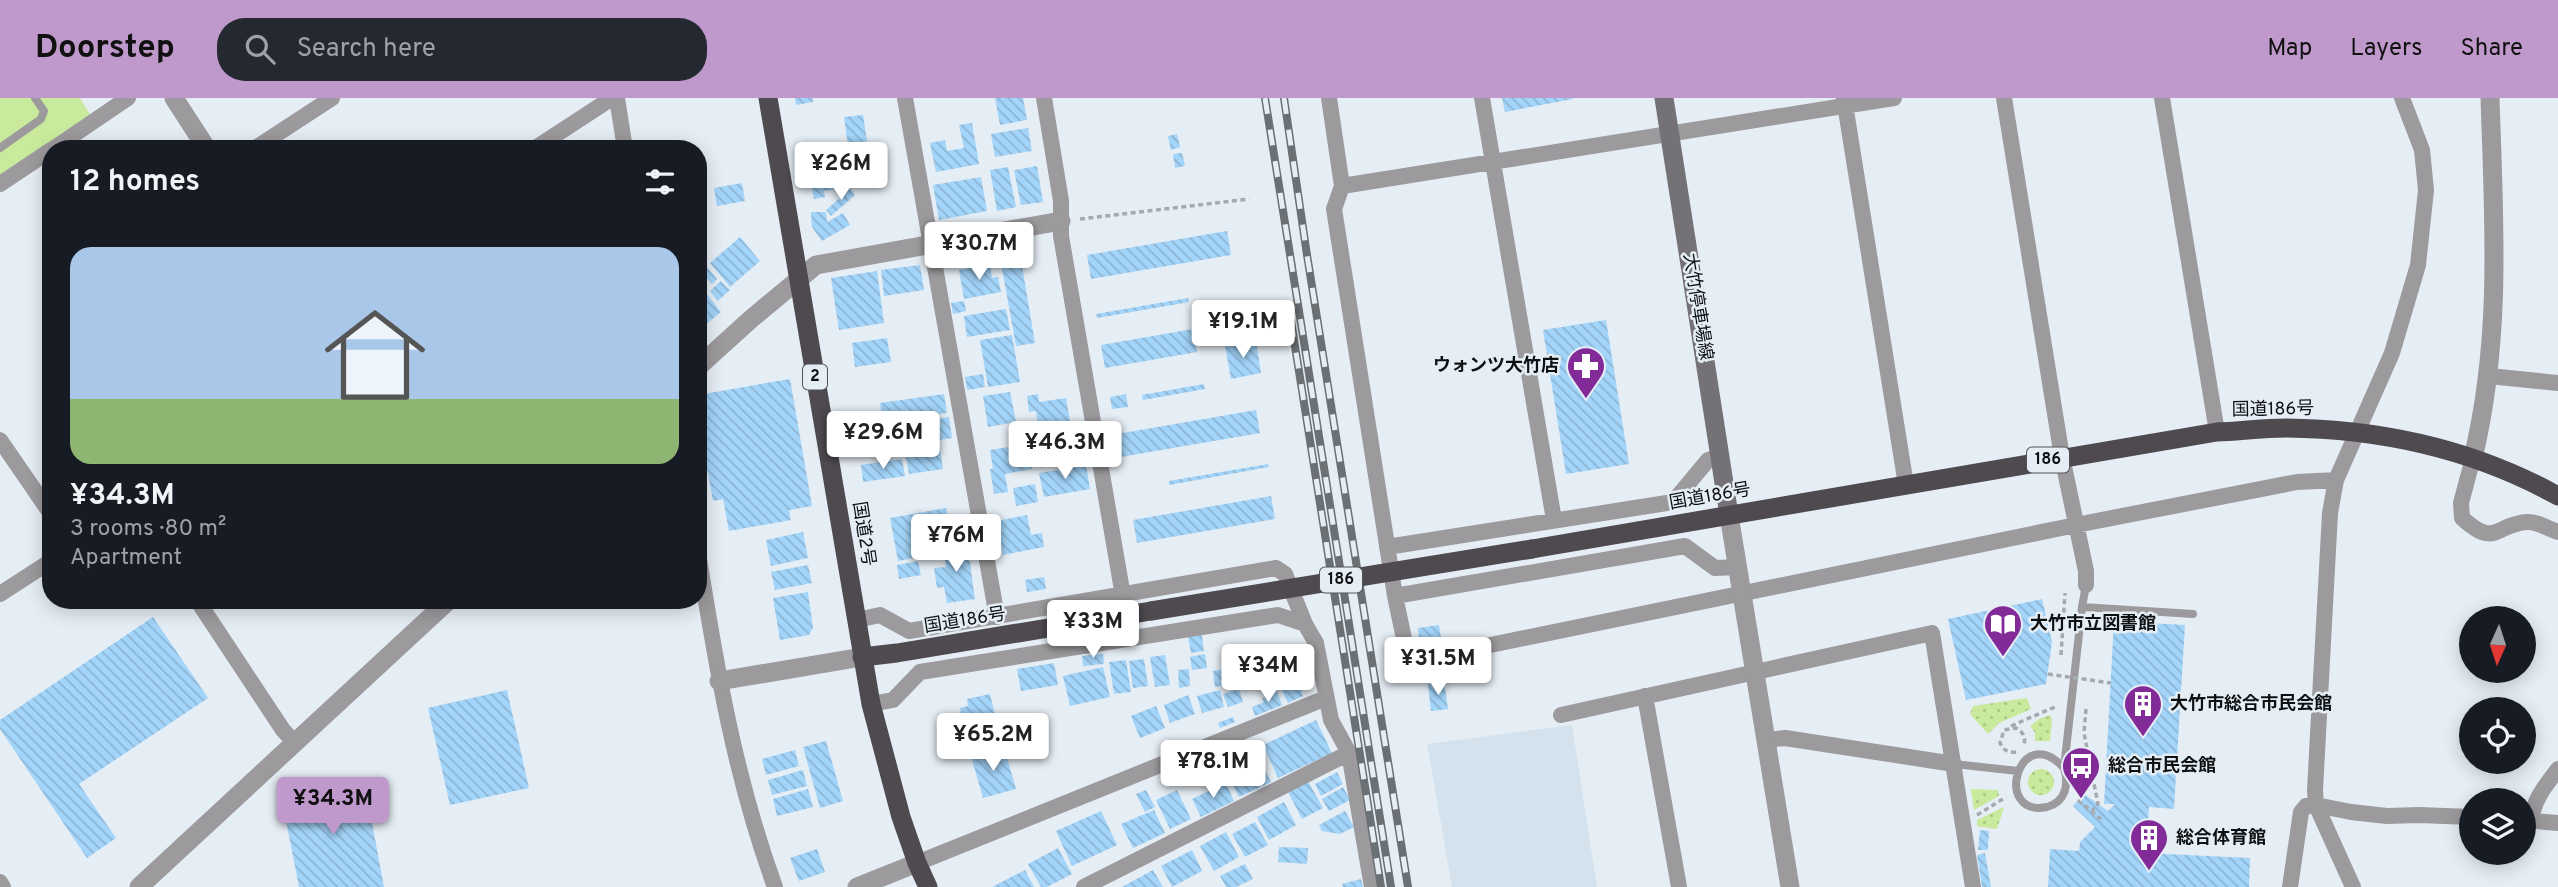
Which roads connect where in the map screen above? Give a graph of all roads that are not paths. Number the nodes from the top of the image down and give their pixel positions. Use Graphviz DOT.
graph roads {
  1 [pos="35,98"];
  2 [pos="128,98"];
  3 [pos="174,98"];
  4 [pos="332,98"];
  5 [pos="614,98"];
  6 [pos="768,98"];
  7 [pos="905,98"];
  8 [pos="1044,98"];
  9 [pos="1329,98"];
  10 [pos="1482,98"];
  11 [pos="1664,98"];
  12 [pos="1894,98"];
  13 [pos="2004,98"];
  14 [pos="2162,98"];
  15 [pos="2402,98"];
  16 [pos="2490,98"];
  17 [pos="1845,102"];
  18 [pos="1669,134"];
  19 [pos="65,140"];
  20 [pos="201,140"];
  21 [pos="268,140"];
  22 [pos="548,140"];
  23 [pos="623,140"];
  24 [pos="0,148"];
  25 [pos="42,156"];
  26 [pos="1492,162"];
  27 [pos="0,184"];
  28 [pos="1342,186"];
  29 [pos="1061,221"];
  30 [pos="931,244"];
  31 [pos="799,278"];
  32 [pos="707,360"];
  33 [pos="2488,376"];
  34 [pos="2558,383"];
  35 [pos="2357,431"];
  36 [pos="2217,432"];
  37 [pos="0,440"];
  38 [pos="1720,456"];
  39 [pos="2062,457"];
  40 [pos="2473,458"];
  41 [pos="2336,480"];
  42 [pos="1906,485"];
  43 [pos="2558,496"];
  44 [pos="42,501"];
  45 [pos="1729,515"];
  46 [pos="1554,520"];
  47 [pos="2076,525"];
  48 [pos="1517,528"];
  49 [pos="2558,533"];
  50 [pos="1387,547"];
  51 [pos="42,567"];
  52 [pos="1738,567"];
  53 [pos="1527,573"];
  54 [pos="2086,585"];
  55 [pos="1743,593"];
  56 [pos="0,594"];
  57 [pos="1124,596"];
  58 [pos="1395,596"];
  59 [pos="707,607"];
  60 [pos="2082,607"];
  61 [pos="203,609"];
  62 [pos="439,609"];
  63 [pos="2193,614"];
  64 [pos="996,617"];
  65 [pos="857,620"];
  66 [pos="1305,624"];
  67 [pos="862,657"];
  68 [pos="1756,670"];
  69 [pos="719,681"];
  70 [pos="1645,696"];
  71 [pos="1326,698"];
  72 [pos="872,704"];
  73 [pos="1561,715"];
  74 [pos="1768,740"];
  75 [pos="295,743"];
  76 [pos="1349,753"];
  77 [pos="1954,765"];
  78 [pos="2064,768"];
  79 [pos="2558,769"];
  80 [pos="2018,771"];
  81 [pos="2536,799"];
  82 [pos="2316,805"];
  83 [pos="2459,816"];
  84 [pos="2536,821"];
  85 [pos="2558,823"];
  86 [pos="917,863"];
  87 [pos="0,883"];
  88 [pos="3,887"];
  89 [pos="139,887"];
  90 [pos="775,887"];
  91 [pos="857,887"];
  92 [pos="928,887"];
  93 [pos="1084,887"];
  94 [pos="1372,887"];
  95 [pos="1679,887"];
  96 [pos="1790,887"];
  97 [pos="1973,887"];
  98 [pos="2290,887"];
  99 [pos="2353,887"];
  1 -- 24 [label="lane"];
  2 -- 19 [label="street"];
  3 -- 20 [label="street"];
  4 -- 21 [label="street"];
  5 -- 22 [label="street"];
  5 -- 23 [label="street"];
  6 -- 31 [label="highway, 国道2号 / 2"];
  7 -- 30 [label="street"];
  8 -- 29 [label="street"];
  9 -- 28 [label="street"];
  10 -- 26 [label="street"];
  11 -- 18 [label="main road, 大竹停車場線"];
  12 -- 17 [label="street"];
  13 -- 39 [label="street"];
  14 -- 36 [label="street"];
  15 -- 35 [label="street"];
  16 -- 33 [label="street"];
  17 -- 18 [label="street"];
  17 -- 42 [label="street"];
  18 -- 26 [label="street"];
  18 -- 38 [label="main road, 大竹停車場線"];
  25 -- 27 [label="street"];
  26 -- 28 [label="street"];
  26 -- 46 [label="street"];
  28 -- 50 [label="street"];
  29 -- 30 [label="street"];
  29 -- 57 [label="street"];
  30 -- 31 [label="street"];
  30 -- 64 [label="street"];
  31 -- 32 [label="street"];
  31 -- 65 [label="highway, 国道2号 / 2"];
  33 -- 34 [label="street"];
  33 -- 40 [label="street"];
  35 -- 36 [label="highway, 国道186号 / 186"];
  35 -- 40 [label="highway, 国道186号 / 186"];
  35 -- 41 [label="street"];
  36 -- 39 [label="highway, 国道186号 / 186"];
  37 -- 44 [label="street"];
  38 -- 45 [label="main road, 大竹停車場線"];
  38 -- 46 [label="street"];
  39 -- 42 [label="highway, 国道186号 / 186"];
  39 -- 47 [label="street"];
  40 -- 43 [label="highway, 国道186号 / 186"];
  40 -- 49 [label="street"];
  41 -- 47 [label="street"];
  41 -- 82 [label="street"];
  42 -- 45 [label="highway, 国道186号 / 186"];
  45 -- 52 [label="street"];
  45 -- 67 [label="highway, 国道186号 / 186, bridge"];
  46 -- 48 [label="street"];
  47 -- 54 [label="street"];
  47 -- 55 [label="street"];
  48 -- 50 [label="street"];
  48 -- 53 [label="street"];
  50 -- 58 [label="street"];
  51 -- 56 [label="street"];
  52 -- 53 [label="street"];
  52 -- 55 [label="street"];
  53 -- 58 [label="street"];
  54 -- 60 [label="lane"];
  55 -- 58 [label="street"];
  55 -- 68 [label="street"];
  57 -- 64 [label="street"];
  57 -- 66 [label="street"];
  59 -- 69 [label="street"];
  60 -- 63 [label="lane"];
  60 -- 78 [label="lane"];
  61 -- 75 [label="street"];
  62 -- 75 [label="street"];
  64 -- 65 [label="street"];
  65 -- 67 [label="highway, 国道2号 / 2"];
  66 -- 71 [label="street"];
  66 -- 72 [label="street"];
  67 -- 69 [label="street"];
  67 -- 72 [label="highway, 国道2号 / 2"];
  68 -- 70 [label="street"];
  68 -- 74 [label="street"];
  68 -- 77 [label="street"];
  69 -- 90 [label="street"];
  70 -- 73 [label="street"];
  70 -- 95 [label="street"];
  71 -- 76 [label="street"];
  71 -- 86 [label="street"];
  72 -- 86 [label="highway, 国道2号 / 2"];
  74 -- 77 [label="street"];
  74 -- 96 [label="street"];
  75 -- 89 [label="street"];
  76 -- 93 [label="street"];
  76 -- 94 [label="street"];
  77 -- 80 [label="lane"];
  77 -- 97 [label="street"];
  78 -- 80 [label="lane"];
  78 -- 80 [label="lane"];
  79 -- 81 [label="street"];
  82 -- 83 [label="street"];
  82 -- 98 [label="street"];
  82 -- 99 [label="street"];
  84 -- 85 [label="street"];
  86 -- 91 [label="street"];
  86 -- 92 [label="highway, 国道2号 / 2"];
  87 -- 88 [label="street"];
}
